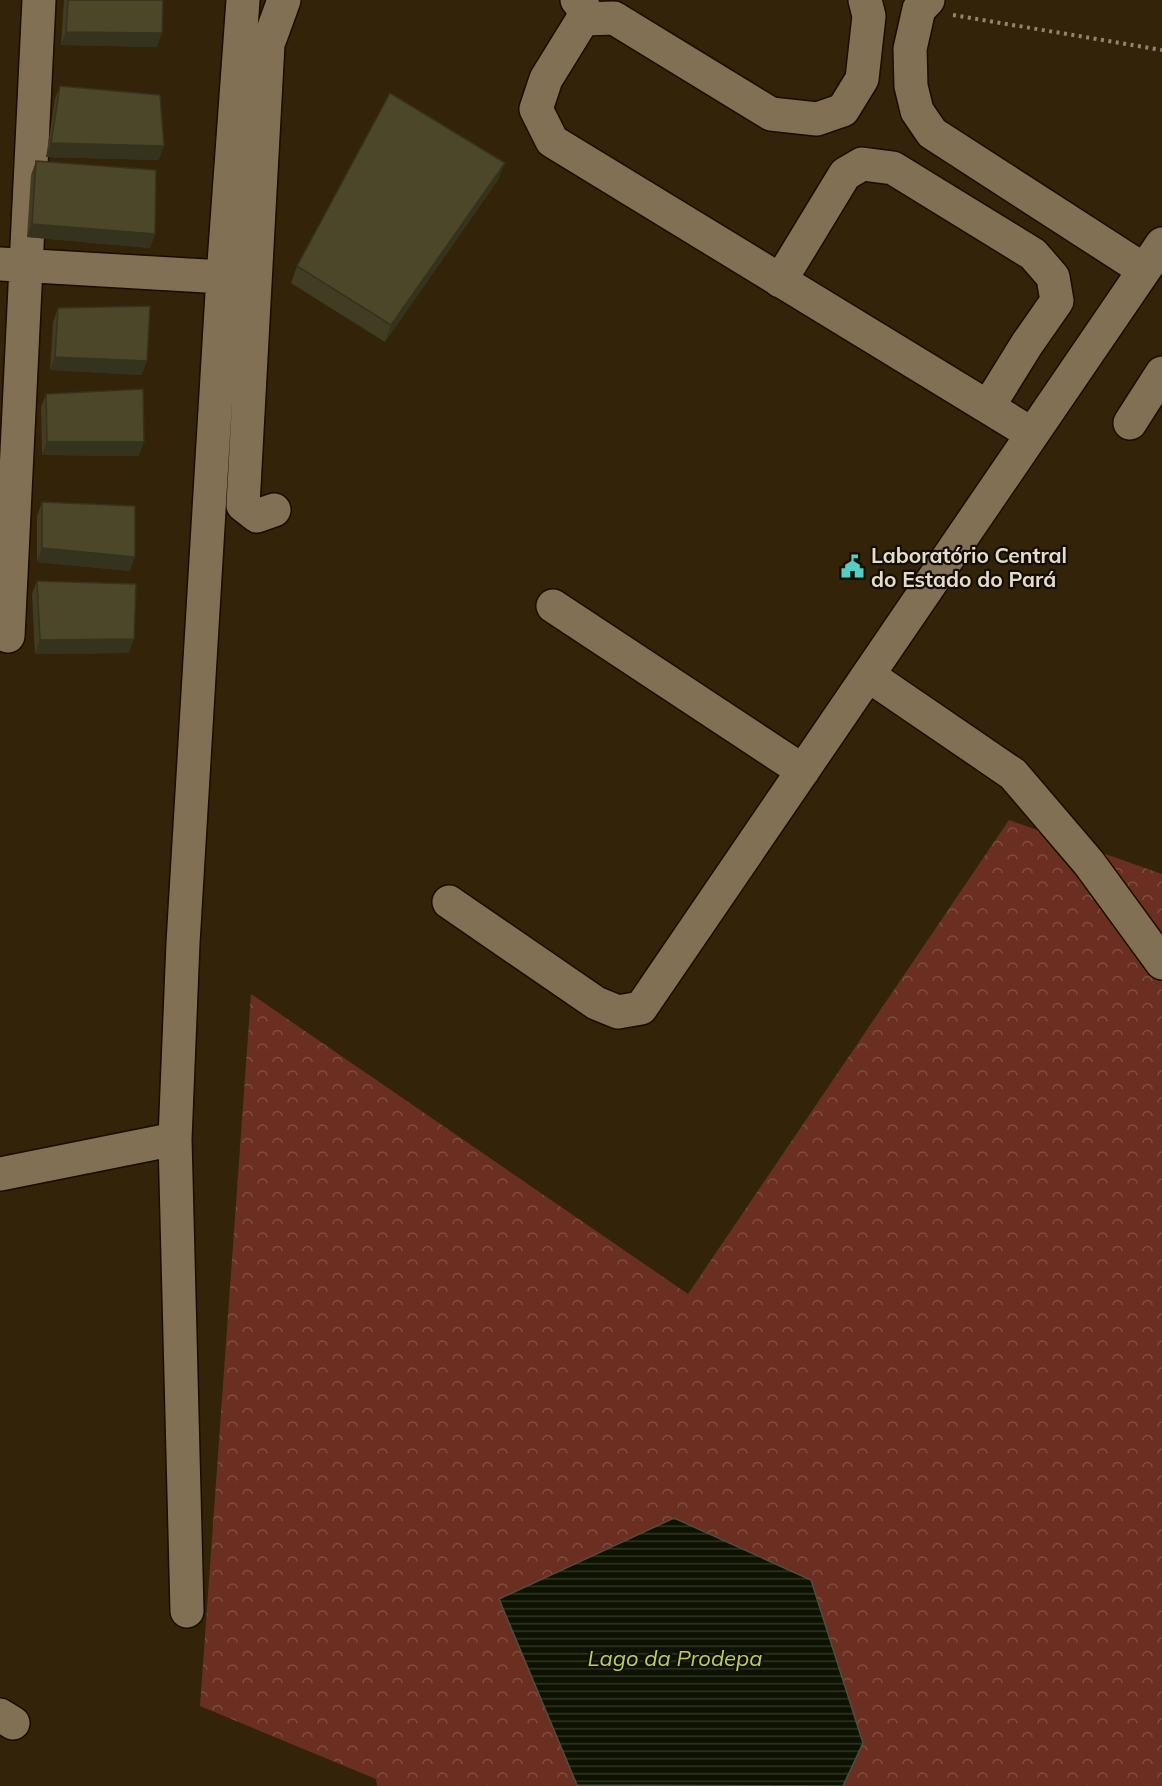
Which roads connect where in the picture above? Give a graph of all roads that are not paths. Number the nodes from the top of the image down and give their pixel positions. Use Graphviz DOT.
graph roads {
  1 [pos="39,0"];
  2 [pos="243,0"];
  3 [pos="284,0"];
  4 [pos="865,0"];
  5 [pos="923,4"];
  6 [pos="580,9"];
  7 [pos="1153,257"];
  8 [pos="13,264"];
  9 [pos="223,277"];
  10 [pos="780,281"];
  11 [pos="1162,373"];
  12 [pos="988,407"];
  13 [pos="1130,423"];
  14 [pos="1032,434"];
  15 [pos="274,510"];
  16 [pos="553,606"];
  17 [pos="8,636"];
  18 [pos="868,675"];
  19 [pos="803,771"];
  20 [pos="449,903"];
  21 [pos="1162,963"];
  22 [pos="175,1139"];
  23 [pos="0,1174"];
  24 [pos="187,1611"];
  1 -- 8 [label="street"];
  2 -- 9 [label="street"];
  3 -- 15 [label="street"];
  4 -- 6 [label="street"];
  5 -- 7 [label="street"];
  6 -- 10 [label="street"];
  7 -- 14 [label="street"];
  8 -- 9 [label="street"];
  8 -- 17 [label="street"];
  9 -- 22 [label="street"];
  10 -- 12 [label="street"];
  10 -- 12 [label="street"];
  11 -- 13 [label="street"];
  12 -- 14 [label="street"];
  14 -- 18 [label="street"];
  16 -- 19 [label="street"];
  18 -- 19 [label="street"];
  18 -- 21 [label="street"];
  19 -- 20 [label="street"];
  22 -- 23 [label="street"];
  22 -- 24 [label="street"];
}
